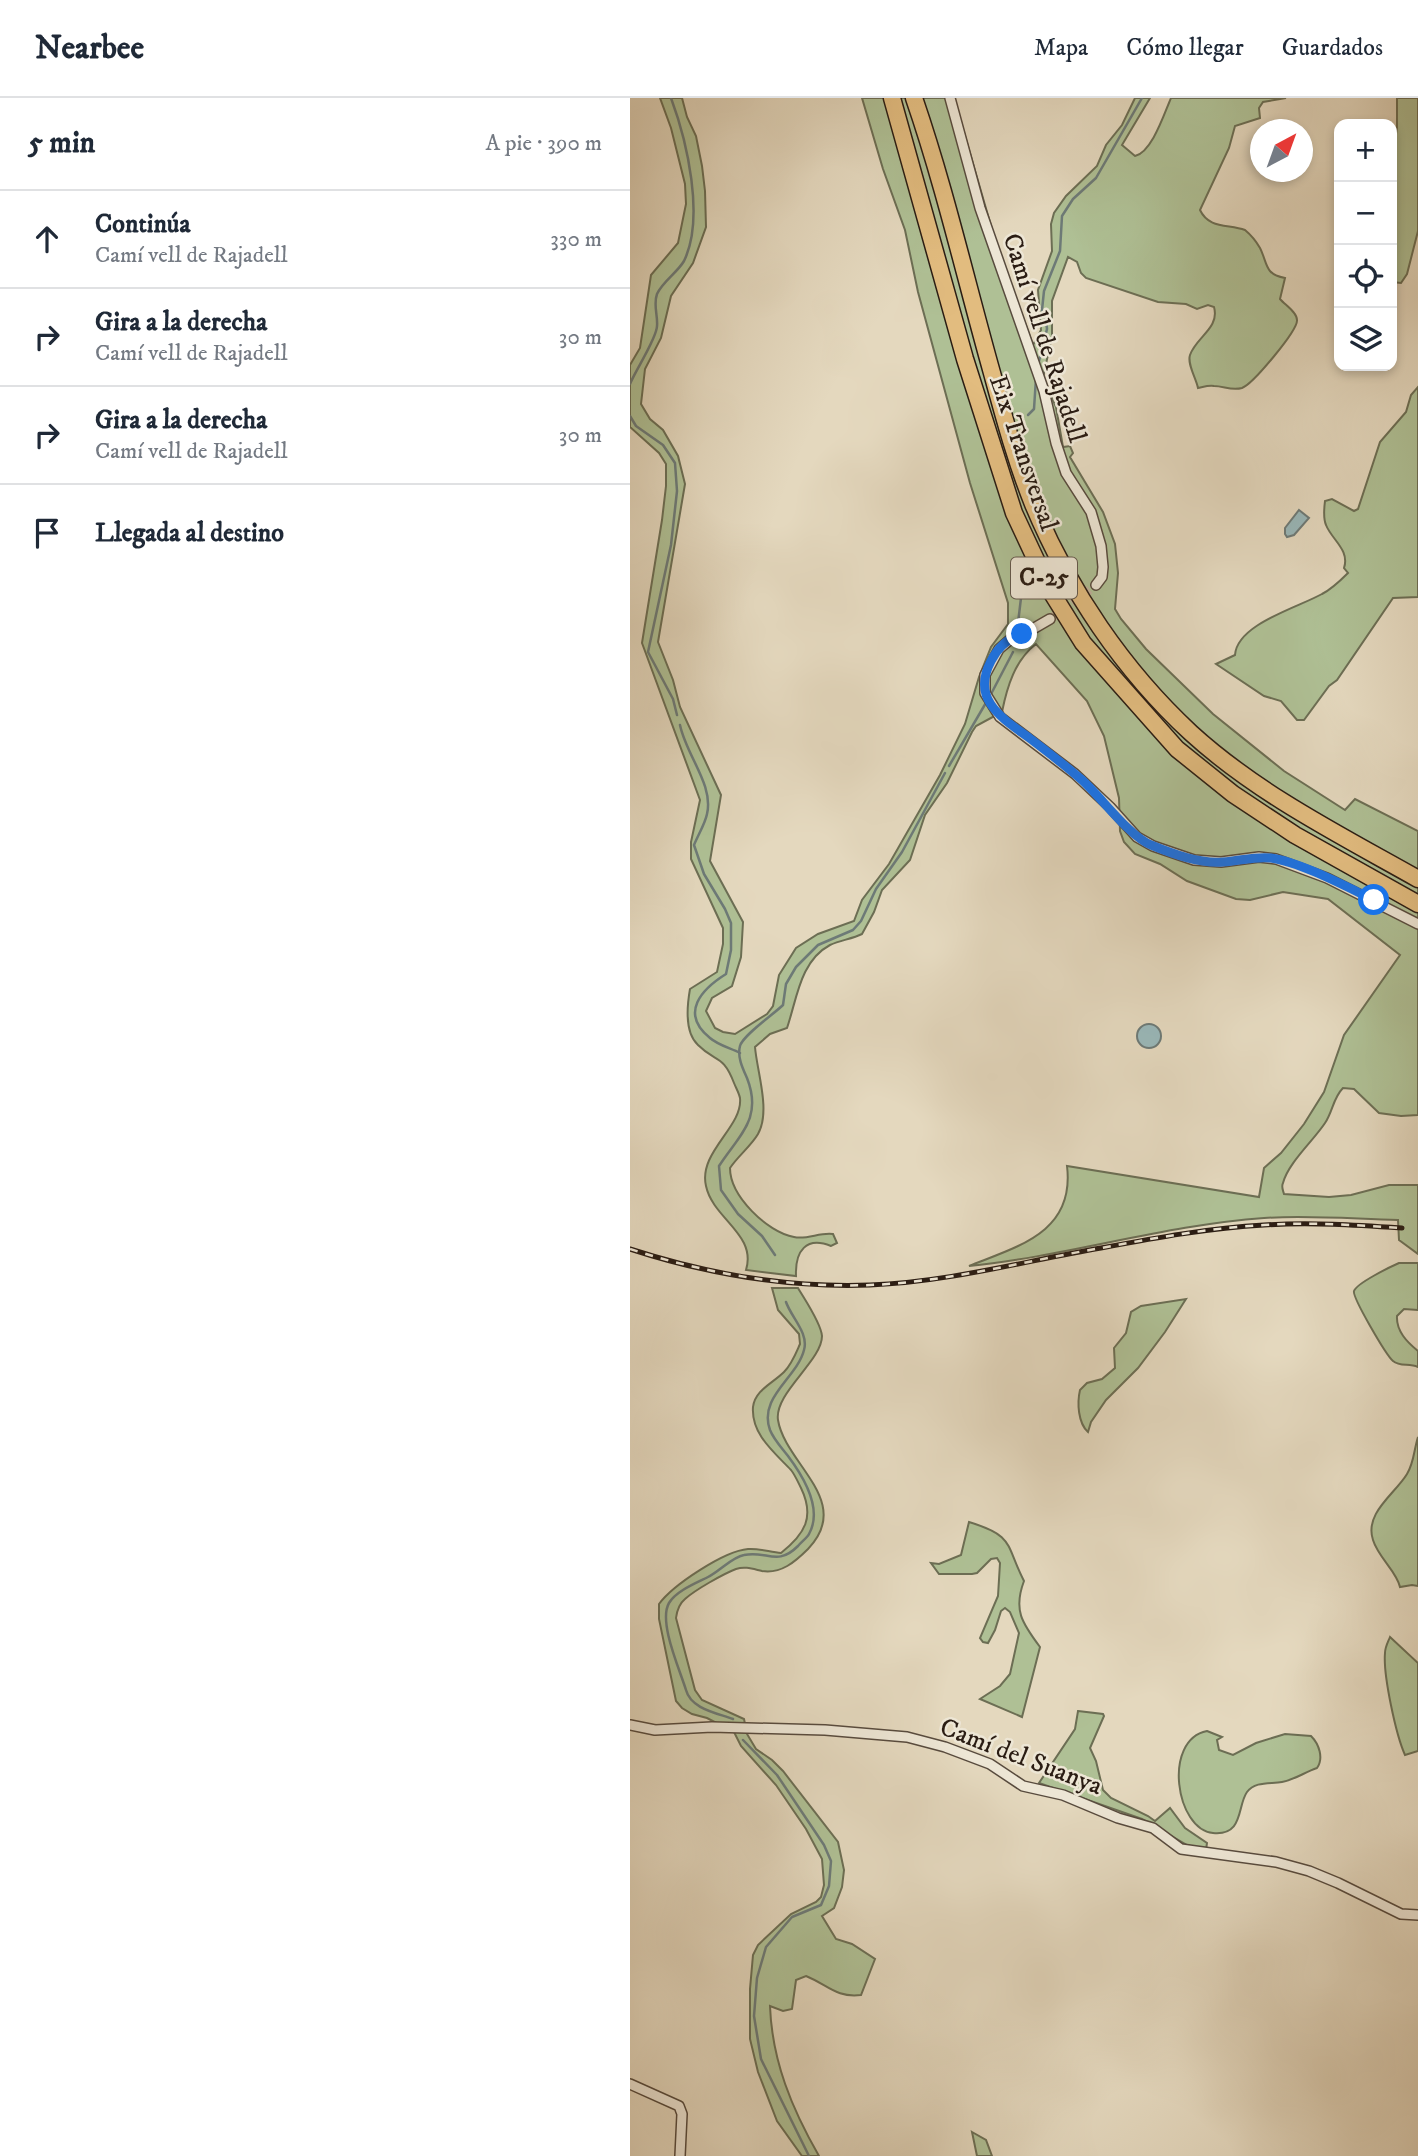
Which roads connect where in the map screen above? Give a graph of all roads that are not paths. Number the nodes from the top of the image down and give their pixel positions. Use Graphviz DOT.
graph roads {
  1 [pos="892,98"];
  2 [pos="914,98"];
  3 [pos="922,98"];
  4 [pos="950,98"];
  5 [pos="936,163"];
  6 [pos="1096,585"];
  7 [pos="1050,619"];
  8 [pos="1418,879"];
  9 [pos="1418,904"];
  10 [pos="1418,924"];
  11 [pos="630,1725"];
  12 [pos="1418,1915"];
  13 [pos="630,2084"];
  14 [pos="680,2156"];
  1 -- 9 [label="highway, Eix Transversal / C-25"];
  2 -- 5 [label="highway, Eix Transversal / C-25"];
  3 -- 5 [label="highway"];
  4 -- 6 [label="street, Camí vell de Rajadell"];
  5 -- 8 [label="highway, Eix Transversal / C-25"];
  7 -- 10 [label="street"];
  11 -- 12 [label="street, Camí del Suanya"];
  13 -- 14 [label="street"];
}
